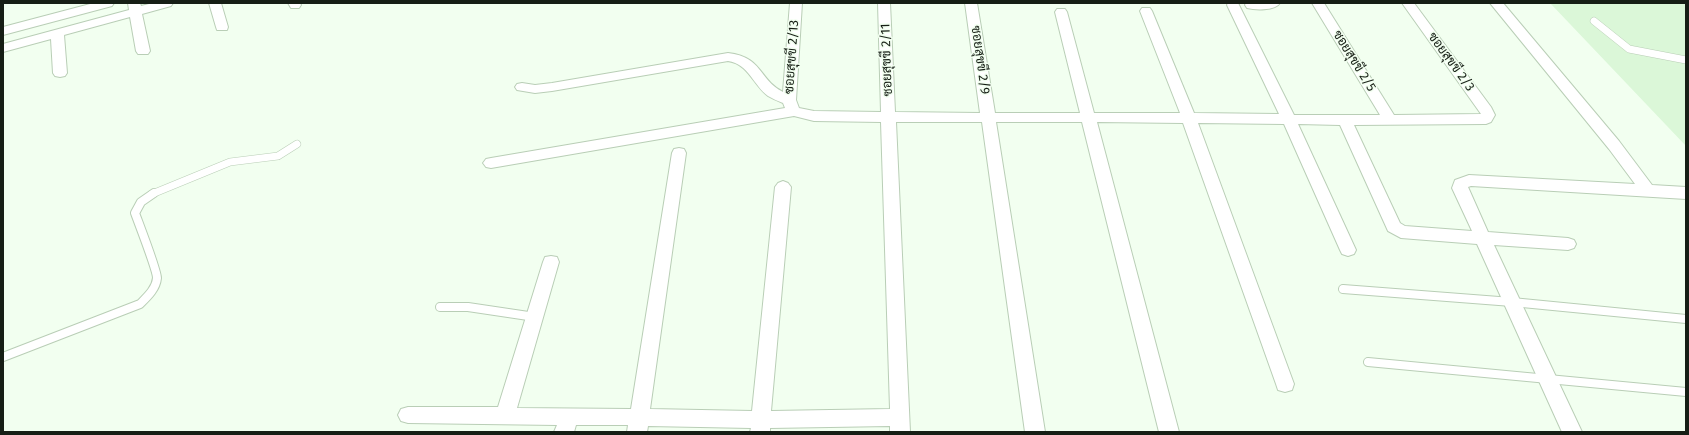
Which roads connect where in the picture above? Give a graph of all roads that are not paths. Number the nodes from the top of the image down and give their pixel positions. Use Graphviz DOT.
graph roads {
  1 [pos="108,3"];
  2 [pos="167,3"];
  3 [pos="215,3"];
  4 [pos="796,3"];
  5 [pos="884,3"];
  6 [pos="972,3"];
  7 [pos="1274,3"];
  8 [pos="1318,3"];
  9 [pos="1408,3"];
  10 [pos="1496,3"];
  11 [pos="1233,5"];
  12 [pos="1251,5"];
  13 [pos="135,7"];
  14 [pos="58,9"];
  15 [pos="1146,11"];
  16 [pos="1061,12"];
  17 [pos="1594,21"];
  18 [pos="222,27"];
  19 [pos="3,31"];
  20 [pos="57,33"];
  21 [pos="3,48"];
  22 [pos="143,51"];
  23 [pos="1686,60"];
  24 [pos="60,73"];
  25 [pos="522,87"];
  26 [pos="792,105"];
  27 [pos="889,117"];
  28 [pos="988,117"];
  29 [pos="1088,118"];
  30 [pos="1189,118"];
  31 [pos="1289,120"];
  32 [pos="1345,120"];
  33 [pos="1390,120"];
  34 [pos="297,144"];
  35 [pos="678,153"];
  36 [pos="491,163"];
  37 [pos="783,187"];
  38 [pos="1647,190"];
  39 [pos="1686,193"];
  40 [pos="1482,237"];
  41 [pos="1568,244"];
  42 [pos="1348,250"];
  43 [pos="552,262"];
  44 [pos="1343,289"];
  45 [pos="1512,302"];
  46 [pos="440,307"];
  47 [pos="535,317"];
  48 [pos="1686,319"];
  49 [pos="3,357"];
  50 [pos="1368,362"];
  51 [pos="1547,378"];
  52 [pos="1285,384"];
  53 [pos="1686,392"];
  54 [pos="408,415"];
  55 [pos="506,415"];
  56 [pos="567,424"];
  57 [pos="639,424"];
  58 [pos="899,424"];
  59 [pos="760,426"];
  60 [pos="1035,432"];
  61 [pos="1169,432"];
  62 [pos="1572,432"];
  1 -- 14 [label="street"];
  2 -- 13 [label="street"];
  3 -- 18 [label="street"];
  4 -- 26 [label="street, ซอยสุขขี 2/13"];
  5 -- 27 [label="street, ซอยสุขขี 2/11"];
  6 -- 28 [label="street, ซอยสุขขี 2/9"];
  7 -- 12 [label="street"];
  8 -- 33 [label="street, ซอยสุขขี 2/5"];
  9 -- 33 [label="street, ซอยสุขขี 2/3"];
  10 -- 38 [label="street"];
  11 -- 31 [label="street"];
  13 -- 20 [label="street"];
  13 -- 22 [label="street"];
  14 -- 19 [label="street"];
  15 -- 30 [label="street"];
  16 -- 29 [label="street"];
  17 -- 23 [label="lane"];
  20 -- 21 [label="street"];
  20 -- 24 [label="street"];
  25 -- 26 [label="street"];
  26 -- 27 [label="street"];
  26 -- 36 [label="street"];
  27 -- 28 [label="street"];
  27 -- 58 [label="street, ซอยสุขขี 2/11"];
  28 -- 29 [label="street"];
  28 -- 60 [label="street, ซอยสุขขี 2/9"];
  29 -- 30 [label="street"];
  29 -- 61 [label="street"];
  30 -- 31 [label="street"];
  30 -- 52 [label="street"];
  31 -- 32 [label="street"];
  31 -- 42 [label="street"];
  32 -- 33 [label="street"];
  32 -- 40 [label="street"];
  34 -- 49 [label="lane"];
  35 -- 57 [label="street"];
  37 -- 59 [label="street"];
  38 -- 39 [label="street"];
  38 -- 40 [label="street"];
  40 -- 41 [label="street"];
  40 -- 45 [label="street"];
  43 -- 47 [label="street"];
  44 -- 45 [label="lane"];
  45 -- 48 [label="lane"];
  45 -- 51 [label="street"];
  46 -- 47 [label="lane"];
  47 -- 55 [label="street"];
  50 -- 51 [label="lane"];
  51 -- 53 [label="lane"];
  51 -- 62 [label="street"];
  54 -- 55 [label="street"];
  55 -- 56 [label="street"];
  56 -- 57 [label="street"];
  57 -- 59 [label="street"];
  58 -- 59 [label="street"];
}
